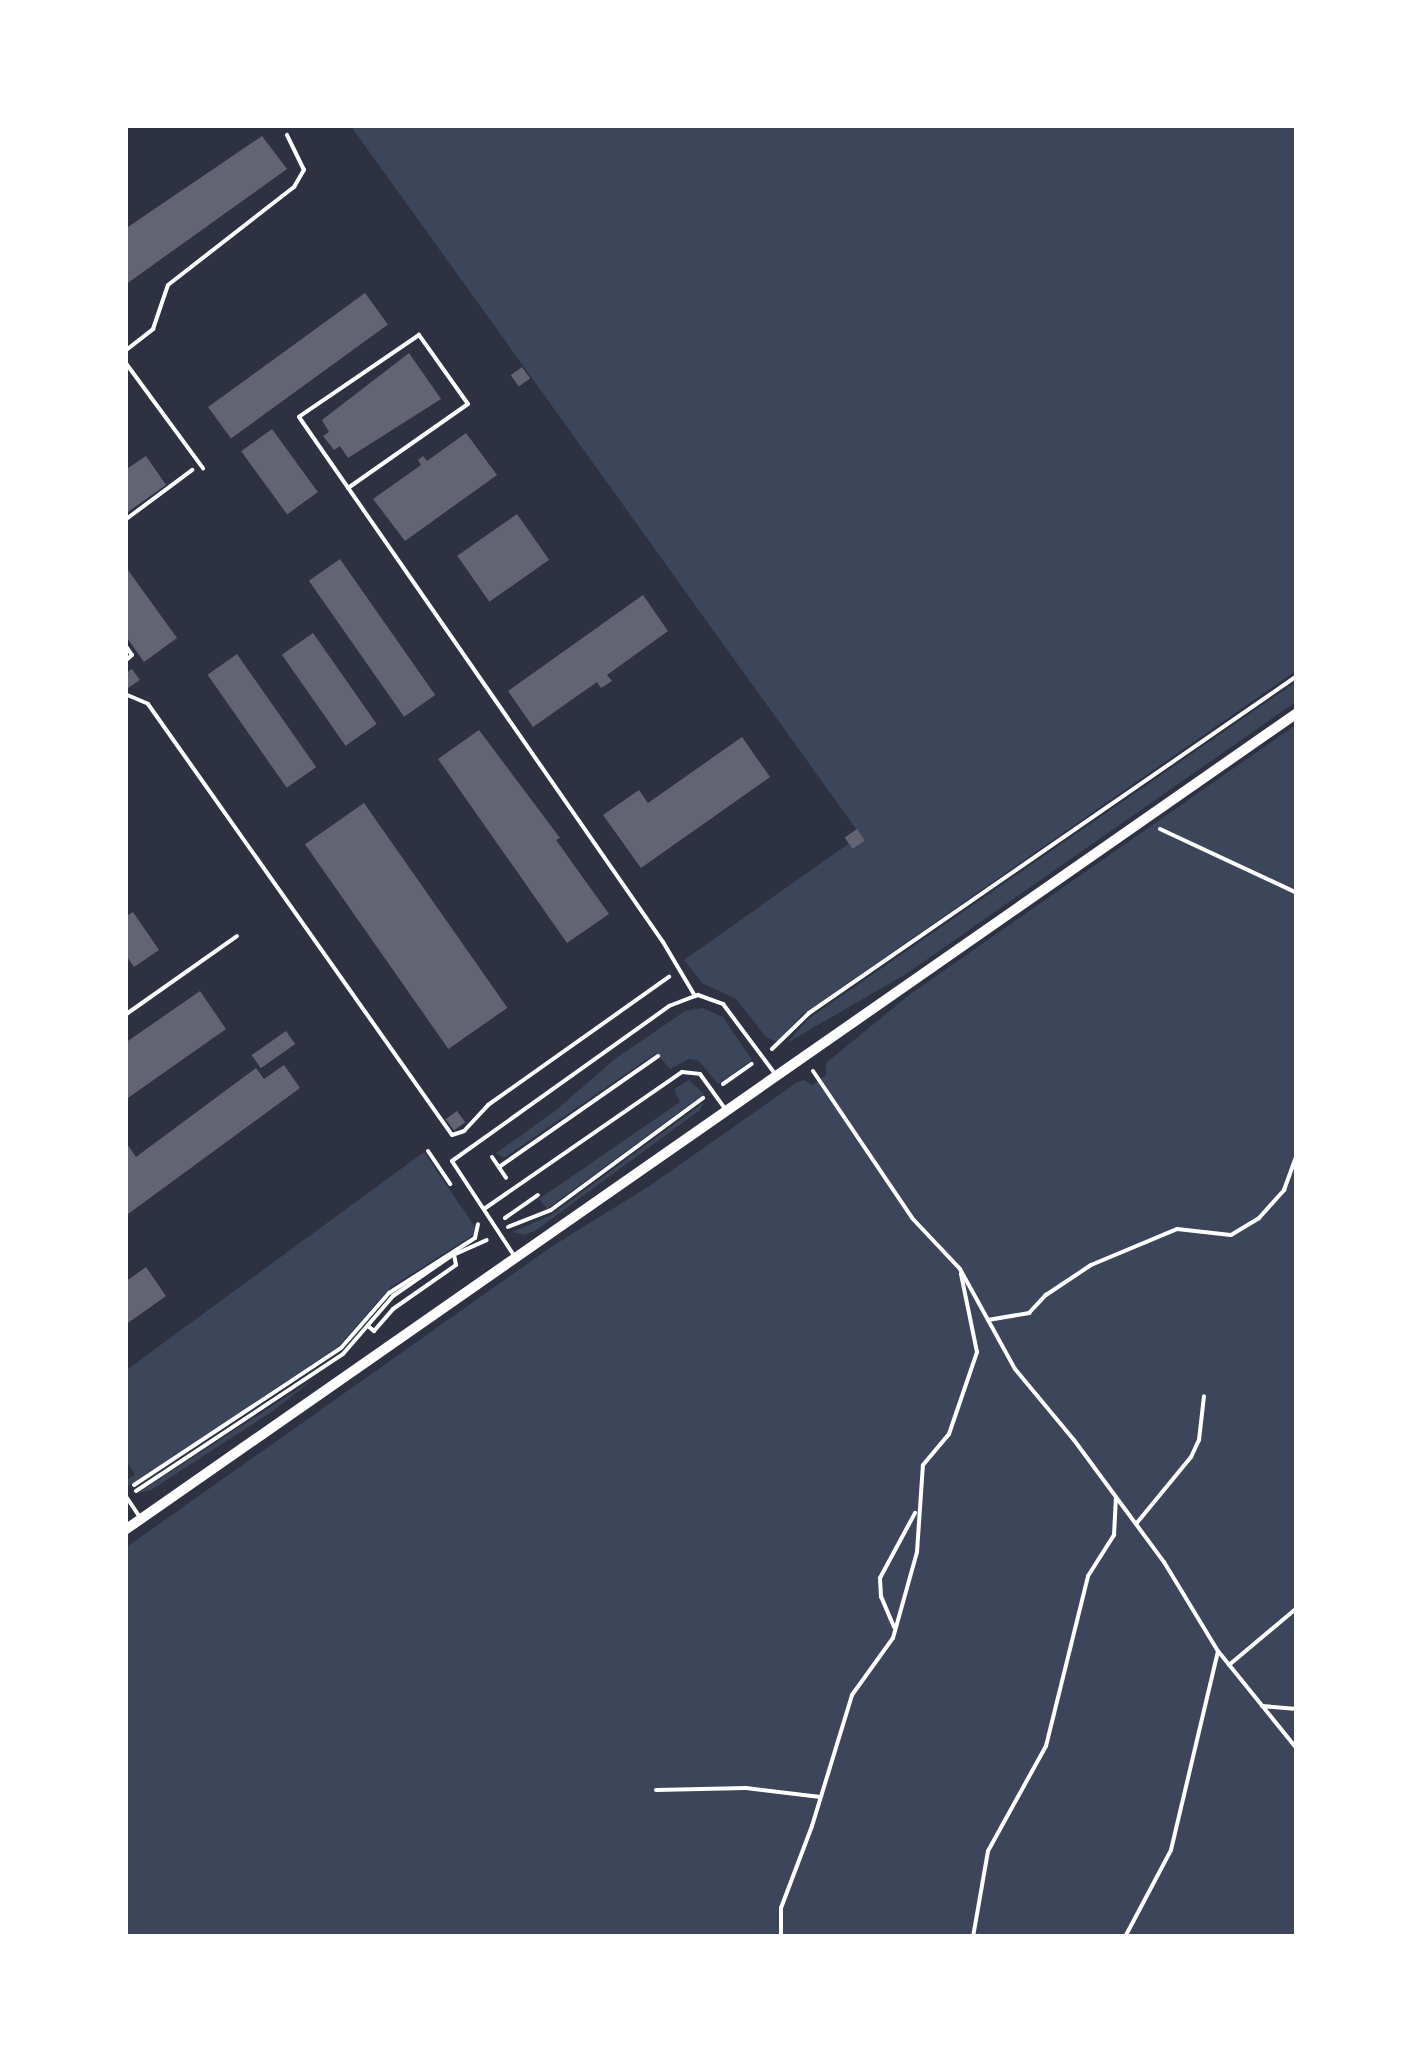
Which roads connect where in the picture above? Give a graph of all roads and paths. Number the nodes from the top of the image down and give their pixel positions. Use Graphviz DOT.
graph roads {
  1 [pos="287,134"];
  2 [pos="125,350"];
  3 [pos="125,362"];
  4 [pos="184,458"];
  5 [pos="203,468"];
  6 [pos="348,488"];
  7 [pos="125,520"];
  8 [pos="125,644"];
  9 [pos="125,661"];
  10 [pos="1297,676"];
  11 [pos="125,694"];
  12 [pos="1297,712"];
  13 [pos="1142,821"];
  14 [pos="1297,894"];
  15 [pos="237,936"];
  16 [pos="681,969"];
  17 [pos="696,996"];
  18 [pos="125,1015"];
  19 [pos="781,1043"];
  20 [pos="658,1056"];
  21 [pos="803,1057"];
  22 [pos="752,1064"];
  23 [pos="776,1075"];
  24 [pos="720,1086"];
  25 [pos="705,1098"];
  26 [pos="726,1110"];
  27 [pos="428,1151"];
  28 [pos="1297,1156"];
  29 [pos="492,1157"];
  30 [pos="499,1166"];
  31 [pos="509,1182"];
  32 [pos="458,1195"];
  33 [pos="538,1195"];
  34 [pos="484,1209"];
  35 [pos="468,1210"];
  36 [pos="503,1220"];
  37 [pos="508,1228"];
  38 [pos="483,1242"];
  39 [pos="453,1252"];
  40 [pos="517,1259"];
  41 [pos="960,1269"];
  42 [pos="988,1320"];
  43 [pos="367,1325"];
  44 [pos="1204,1396"];
  45 [pos="132,1490"];
  46 [pos="125,1494"];
  47 [pos="1116,1497"];
  48 [pos="918,1509"];
  49 [pos="141,1518"];
  50 [pos="1136,1524"];
  51 [pos="125,1530"];
  52 [pos="1297,1608"];
  53 [pos="894,1627"];
  54 [pos="1218,1652"];
  55 [pos="1230,1665"];
  56 [pos="1262,1706"];
  57 [pos="1297,1709"];
  58 [pos="1297,1749"];
  59 [pos="656,1790"];
  60 [pos="820,1797"];
  61 [pos="780,1937"];
  62 [pos="973,1937"];
  63 [pos="1125,1937"];
  1 -- 2 [label="lane"];
  3 -- 5 [label="lane"];
  4 -- 7 [label="path"];
  6 -- 6 [label="lane"];
  6 -- 16 [label="lane"];
  8 -- 9 [label="path"];
  10 -- 19 [label="path"];
  11 -- 16 [label="path"];
  12 -- 13 [label="street"];
  13 -- 14 [label="path"];
  13 -- 21 [label="street"];
  15 -- 18 [label="lane"];
  16 -- 17 [label="lane"];
  17 -- 23 [label="lane"];
  17 -- 34 [label="lane"];
  20 -- 30 [label="path"];
  21 -- 23 [label="street"];
  21 -- 41 [label="path"];
  22 -- 24 [label="path"];
  23 -- 26 [label="street"];
  25 -- 37 [label="path"];
  26 -- 34 [label="lane"];
  26 -- 40 [label="street"];
  27 -- 32 [label="path"];
  28 -- 42 [label="path"];
  29 -- 30 [label="path"];
  30 -- 31 [label="path"];
  33 -- 36 [label="path"];
  34 -- 40 [label="lane"];
  35 -- 39 [label="path"];
  38 -- 39 [label="path"];
  39 -- 43 [label="path"];
  39 -- 43 [label="path"];
  40 -- 49 [label="street"];
  41 -- 42 [label="path"];
  41 -- 48 [label="path"];
  42 -- 47 [label="path"];
  43 -- 45 [label="path"];
  44 -- 50 [label="path"];
  46 -- 49 [label="lane"];
  47 -- 50 [label="path"];
  47 -- 62 [label="path"];
  48 -- 53 [label="path"];
  48 -- 53 [label="path"];
  49 -- 51 [label="street"];
  50 -- 54 [label="path"];
  52 -- 55 [label="path"];
  53 -- 60 [label="path"];
  54 -- 55 [label="path"];
  54 -- 63 [label="path"];
  55 -- 56 [label="path"];
  56 -- 57 [label="path"];
  56 -- 58 [label="path"];
  59 -- 60 [label="path"];
  60 -- 61 [label="path"];
}
